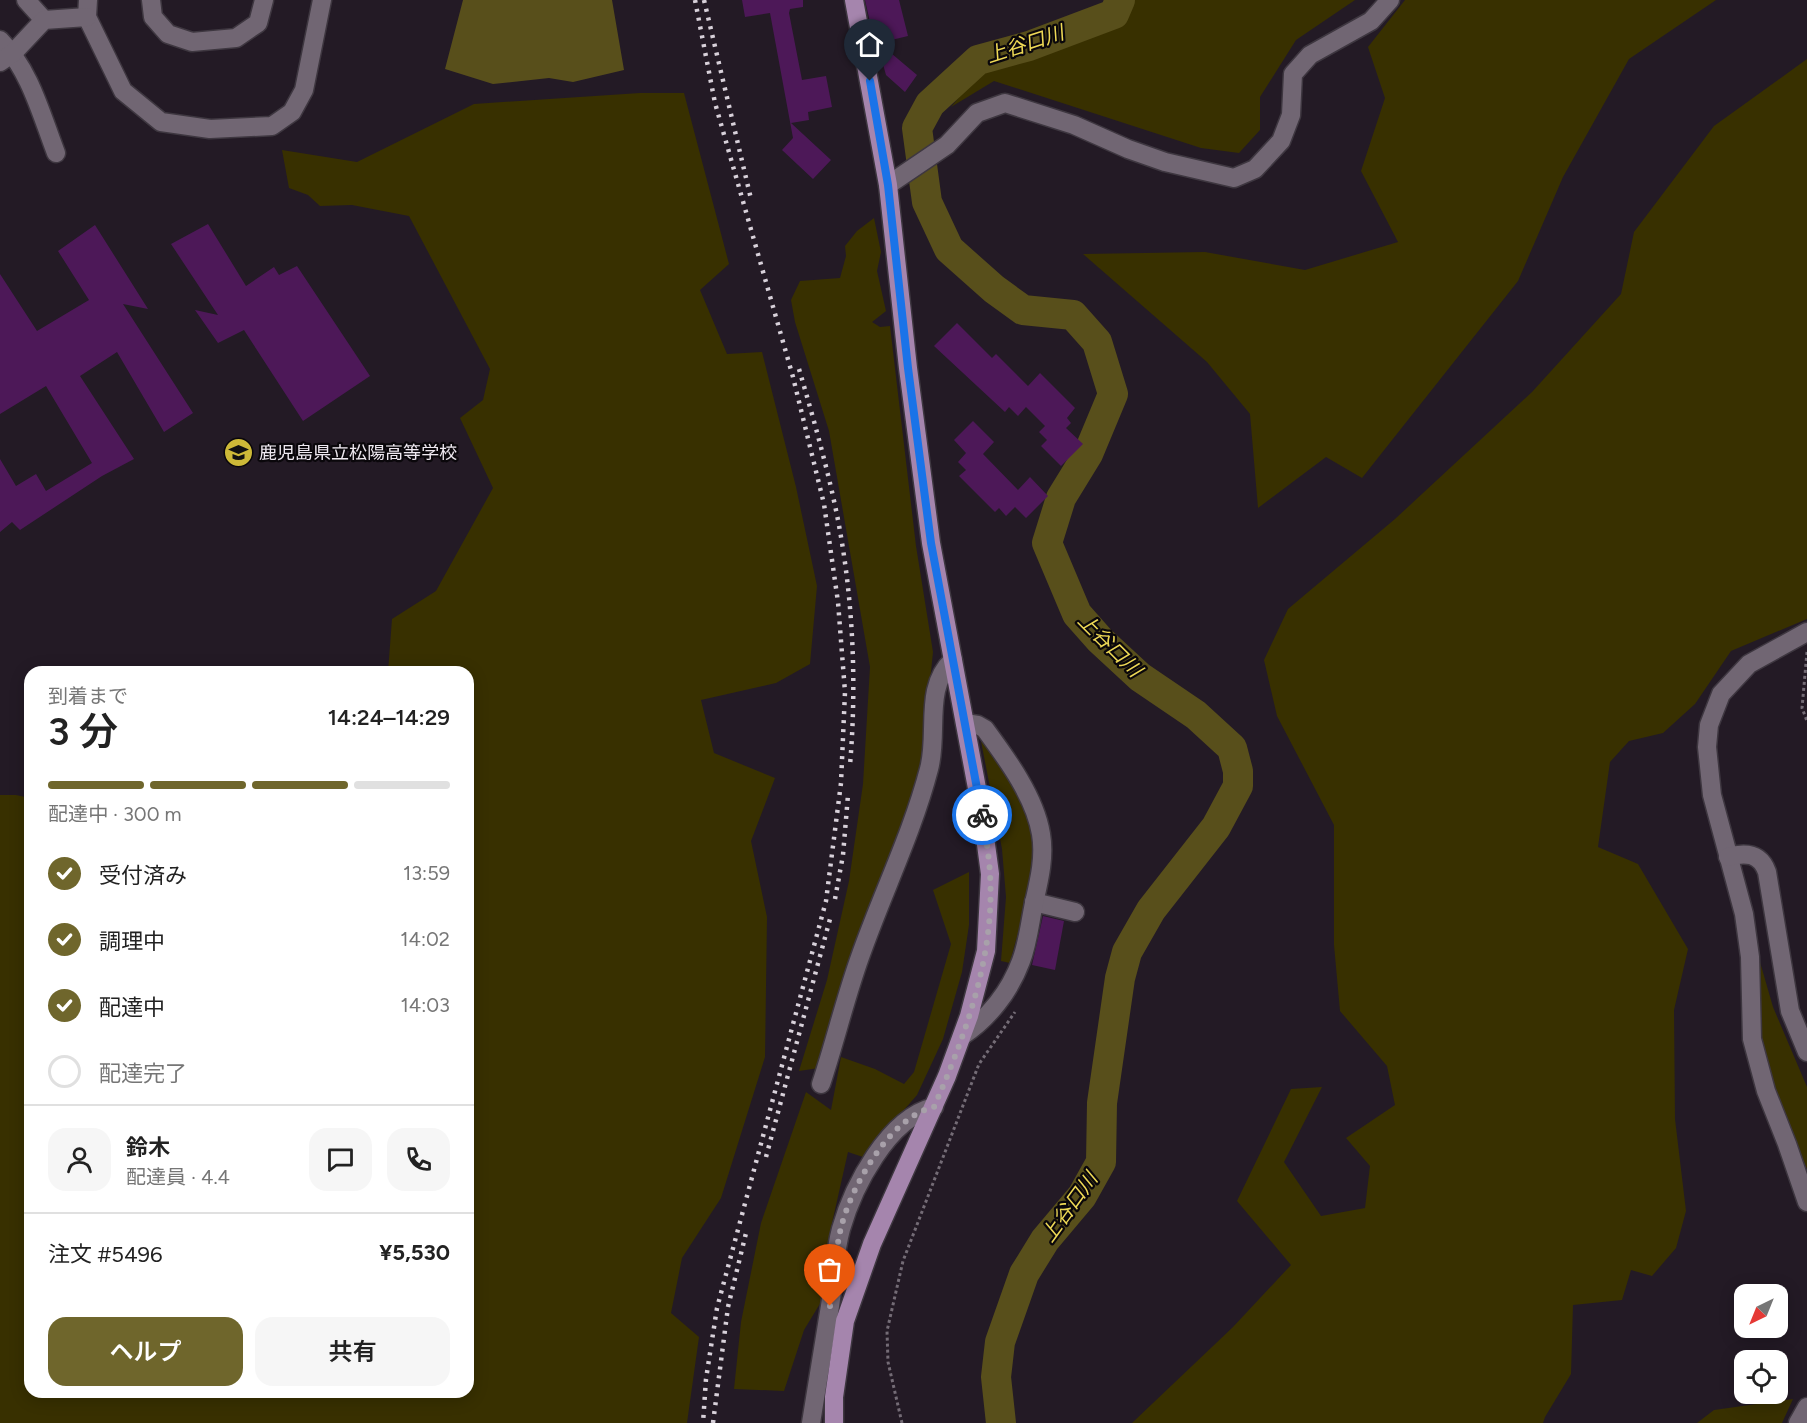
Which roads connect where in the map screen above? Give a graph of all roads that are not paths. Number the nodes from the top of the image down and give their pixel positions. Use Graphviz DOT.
graph roads {
  1 [pos="27,0"];
  2 [pos="151,0"];
  3 [pos="264,0"];
  4 [pos="322,0"];
  5 [pos="854,0"];
  6 [pos="1390,0"];
  7 [pos="88,9"];
  8 [pos="44,20"];
  9 [pos="0,40"];
  10 [pos="7,58"];
  11 [pos="56,153"];
  12 [pos="888,185"];
  13 [pos="1807,632"];
  14 [pos="953,660"];
  15 [pos="965,723"];
  16 [pos="1728,857"];
  17 [pos="1034,902"];
  18 [pos="1076,912"];
  19 [pos="962,1036"];
  20 [pos="1807,1053"];
  21 [pos="821,1084"];
  22 [pos="934,1107"];
  23 [pos="1807,1202"];
  24 [pos="1807,1407"];
  25 [pos="811,1423"];
  26 [pos="834,1423"];
  27 [pos="1798,1423"];
  1 -- 8 [label="street"];
  2 -- 3 [label="street"];
  4 -- 7 [label="street"];
  5 -- 12 [label="main road"];
  6 -- 12 [label="street"];
  7 -- 8 [label="street"];
  8 -- 10 [label="street"];
  9 -- 10 [label="street"];
  10 -- 11 [label="street"];
  12 -- 14 [label="main road"];
  13 -- 16 [label="street"];
  14 -- 15 [label="main road"];
  14 -- 21 [label="street"];
  15 -- 17 [label="street"];
  15 -- 19 [label="main road"];
  16 -- 20 [label="street"];
  16 -- 23 [label="street"];
  17 -- 18 [label="street"];
  17 -- 19 [label="street"];
  19 -- 22 [label="main road"];
  22 -- 25 [label="street"];
  22 -- 26 [label="main road"];
  24 -- 27 [label="street"];
}
